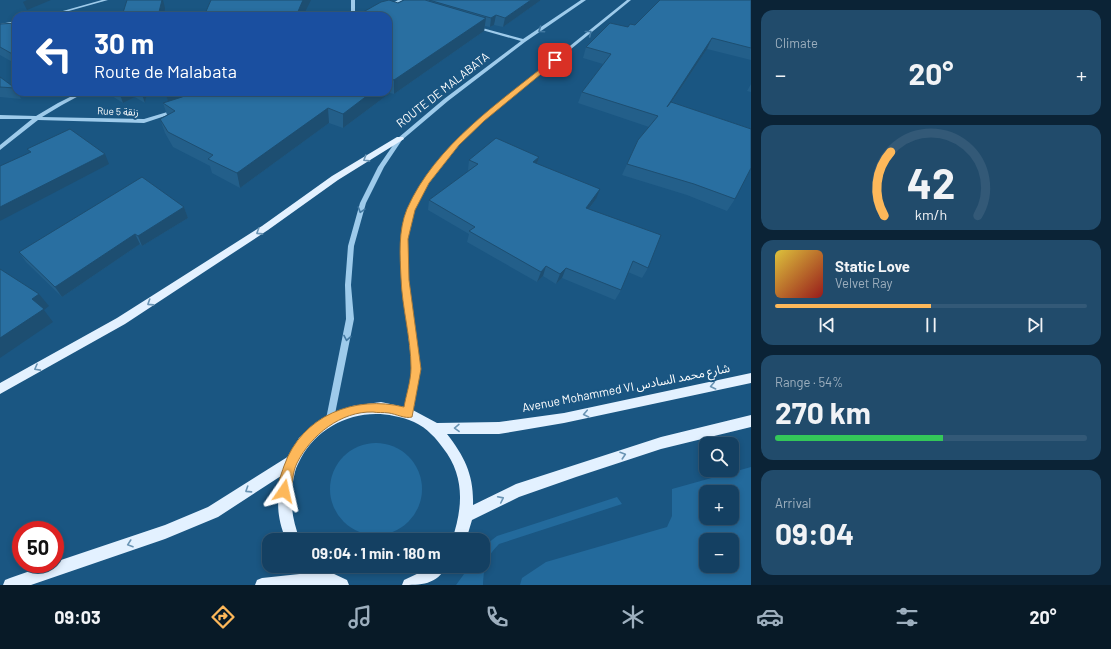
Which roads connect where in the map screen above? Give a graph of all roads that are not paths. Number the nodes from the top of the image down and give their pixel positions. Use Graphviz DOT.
graph roads {
  1 [pos="106,0"];
  2 [pos="353,0"];
  3 [pos="584,0"];
  4 [pos="629,0"];
  5 [pos="399,1"];
  6 [pos="405,4"];
  7 [pos="386,8"];
  8 [pos="62,12"];
  9 [pos="354,12"];
  10 [pos="12,23"];
  11 [pos="0,25"];
  12 [pos="472,25"];
  13 [pos="524,41"];
  14 [pos="74,96"];
  15 [pos="177,112"];
  16 [pos="0,117"];
  17 [pos="35,118"];
  18 [pos="400,139"];
  19 [pos="0,148"];
  20 [pos="751,378"];
  21 [pos="0,389"];
  22 [pos="409,413"];
  23 [pos="330,419"];
  24 [pos="751,421"];
  25 [pos="434,429"];
  26 [pos="292,461"];
  27 [pos="466,516"];
  28 [pos="291,533"];
  29 [pos="460,533"];
  30 [pos="321,573"];
  31 [pos="431,573"];
  32 [pos="327,578"];
  33 [pos="10,585"];
  34 [pos="262,585"];
  35 [pos="342,585"];
  36 [pos="409,585"];
  1 -- 8 [label="street"];
  2 -- 9 [label="street"];
  3 -- 13 [label="street, ROUTE DE MALABATA, one-way"];
  22 -- 4 [label="street, one-way"];
  5 -- 6 [label="street"];
  5 -- 7 [label="street"];
  10 -- 11 [label="street"];
  12 -- 13 [label="street"];
  13 -- 18 [label="street, ROUTE DE MALABATA"];
  14 -- 17 [label="street"];
  15 -- 17 [label="street, Rue 5 زنقة"];
  16 -- 17 [label="street, Rue 5 زنقة"];
  17 -- 19 [label="street"];
  18 -- 21 [label="main road, one-way"];
  18 -- 23 [label="street, ROUTE DE MALABATA, one-way"];
  20 -- 25 [label="main road, Avenue Mohammed VI شارع محمد السادس, one-way"];
  22 -- 23 [label="main road"];
  22 -- 25 [label="main road"];
  23 -- 26 [label="main road"];
  27 -- 24 [label="main road, one-way"];
  25 -- 27 [label="main road"];
  26 -- 28 [label="main road"];
  26 -- 33 [label="main road, one-way"];
  27 -- 29 [label="main road"];
  30 -- 32 [label="main road"];
  31 -- 36 [label="main road"];
  32 -- 34 [label="main road"];
  32 -- 35 [label="main road"];
}
